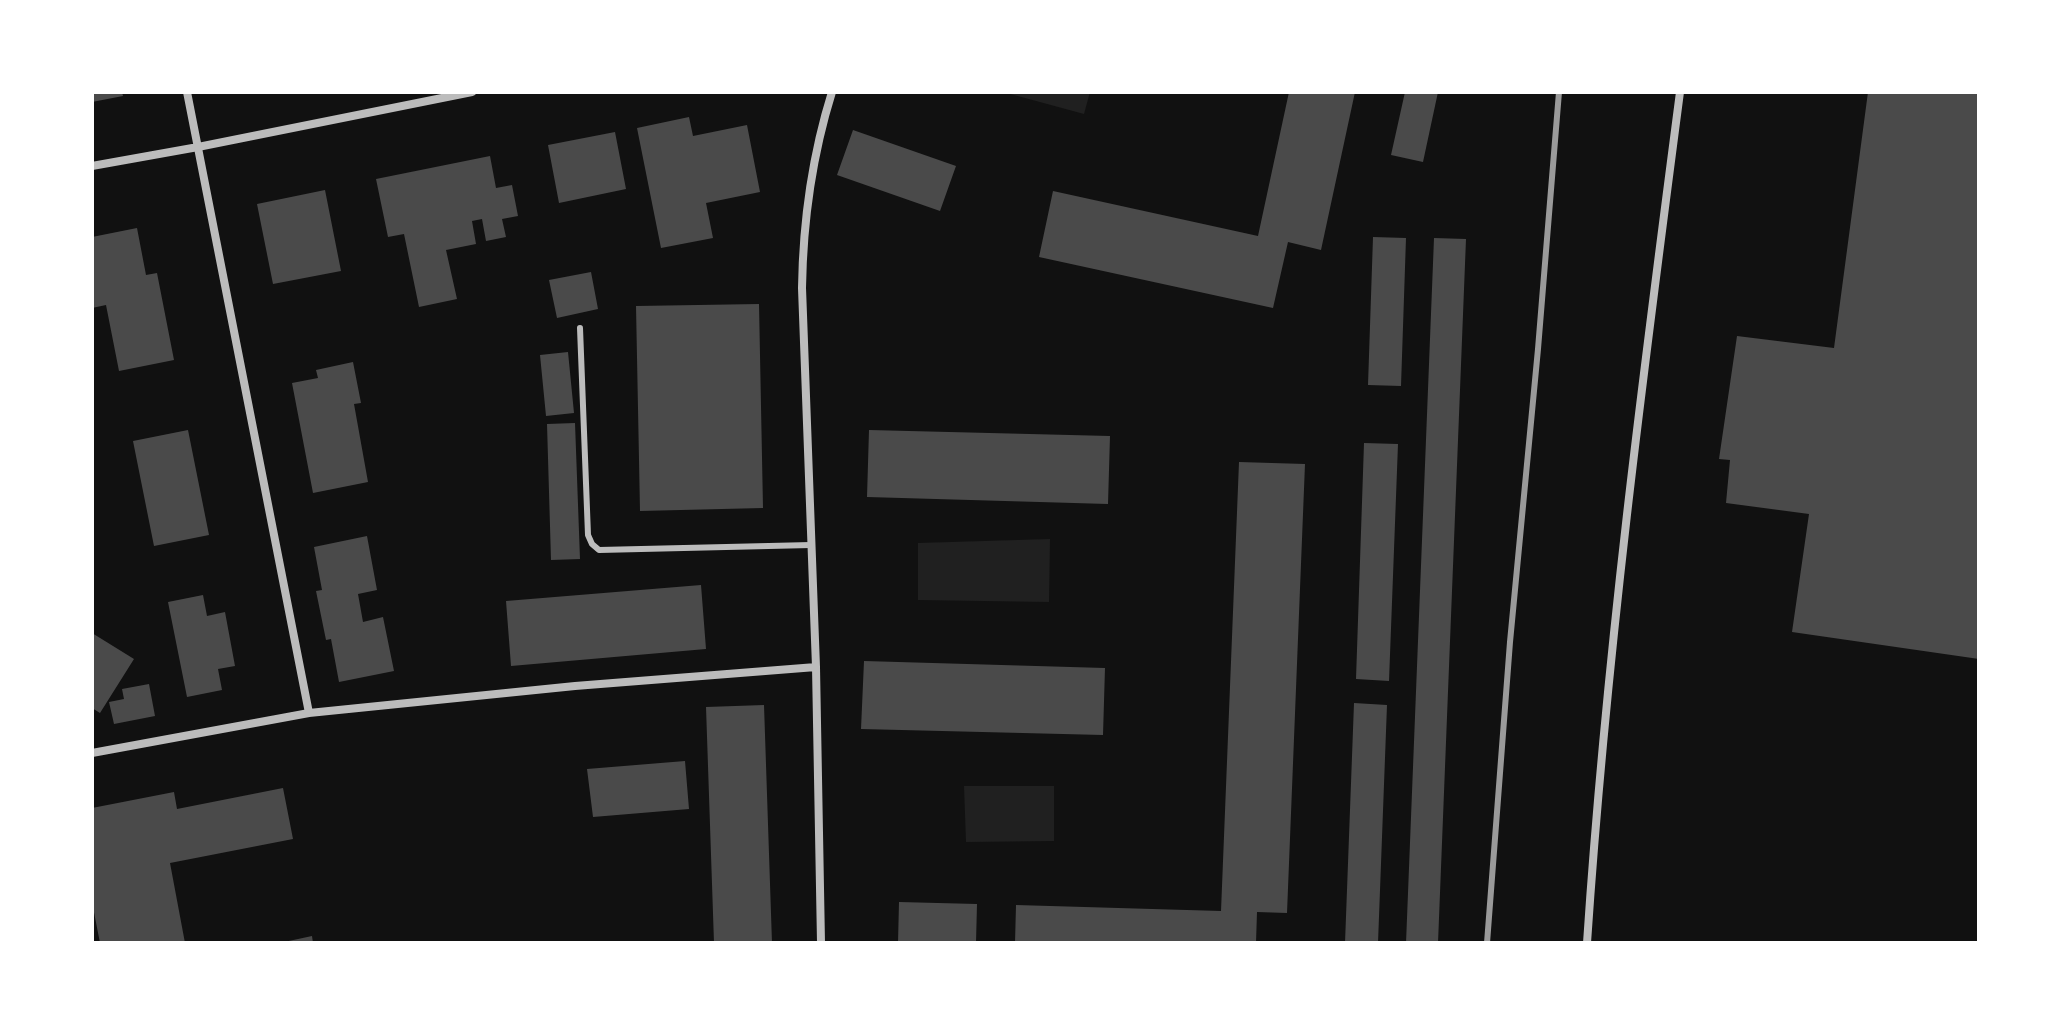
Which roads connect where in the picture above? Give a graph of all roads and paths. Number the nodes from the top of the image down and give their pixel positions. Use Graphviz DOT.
graph roads {
  1 [pos="187,92"];
  2 [pos="472,92"];
  3 [pos="832,92"];
  4 [pos="1680,92"];
  5 [pos="198,147"];
  6 [pos="92,166"];
  7 [pos="580,328"];
  8 [pos="811,545"];
  9 [pos="816,667"];
  10 [pos="309,713"];
  11 [pos="92,753"];
  12 [pos="821,943"];
  13 [pos="1587,943"];
  1 -- 5 [label="street"];
  2 -- 5 [label="street"];
  3 -- 8 [label="street"];
  4 -- 13 [label="street"];
  5 -- 6 [label="street"];
  5 -- 10 [label="street"];
  7 -- 8 [label="lane"];
  8 -- 9 [label="street"];
  9 -- 10 [label="street"];
  9 -- 12 [label="street"];
  10 -- 11 [label="street"];
}
